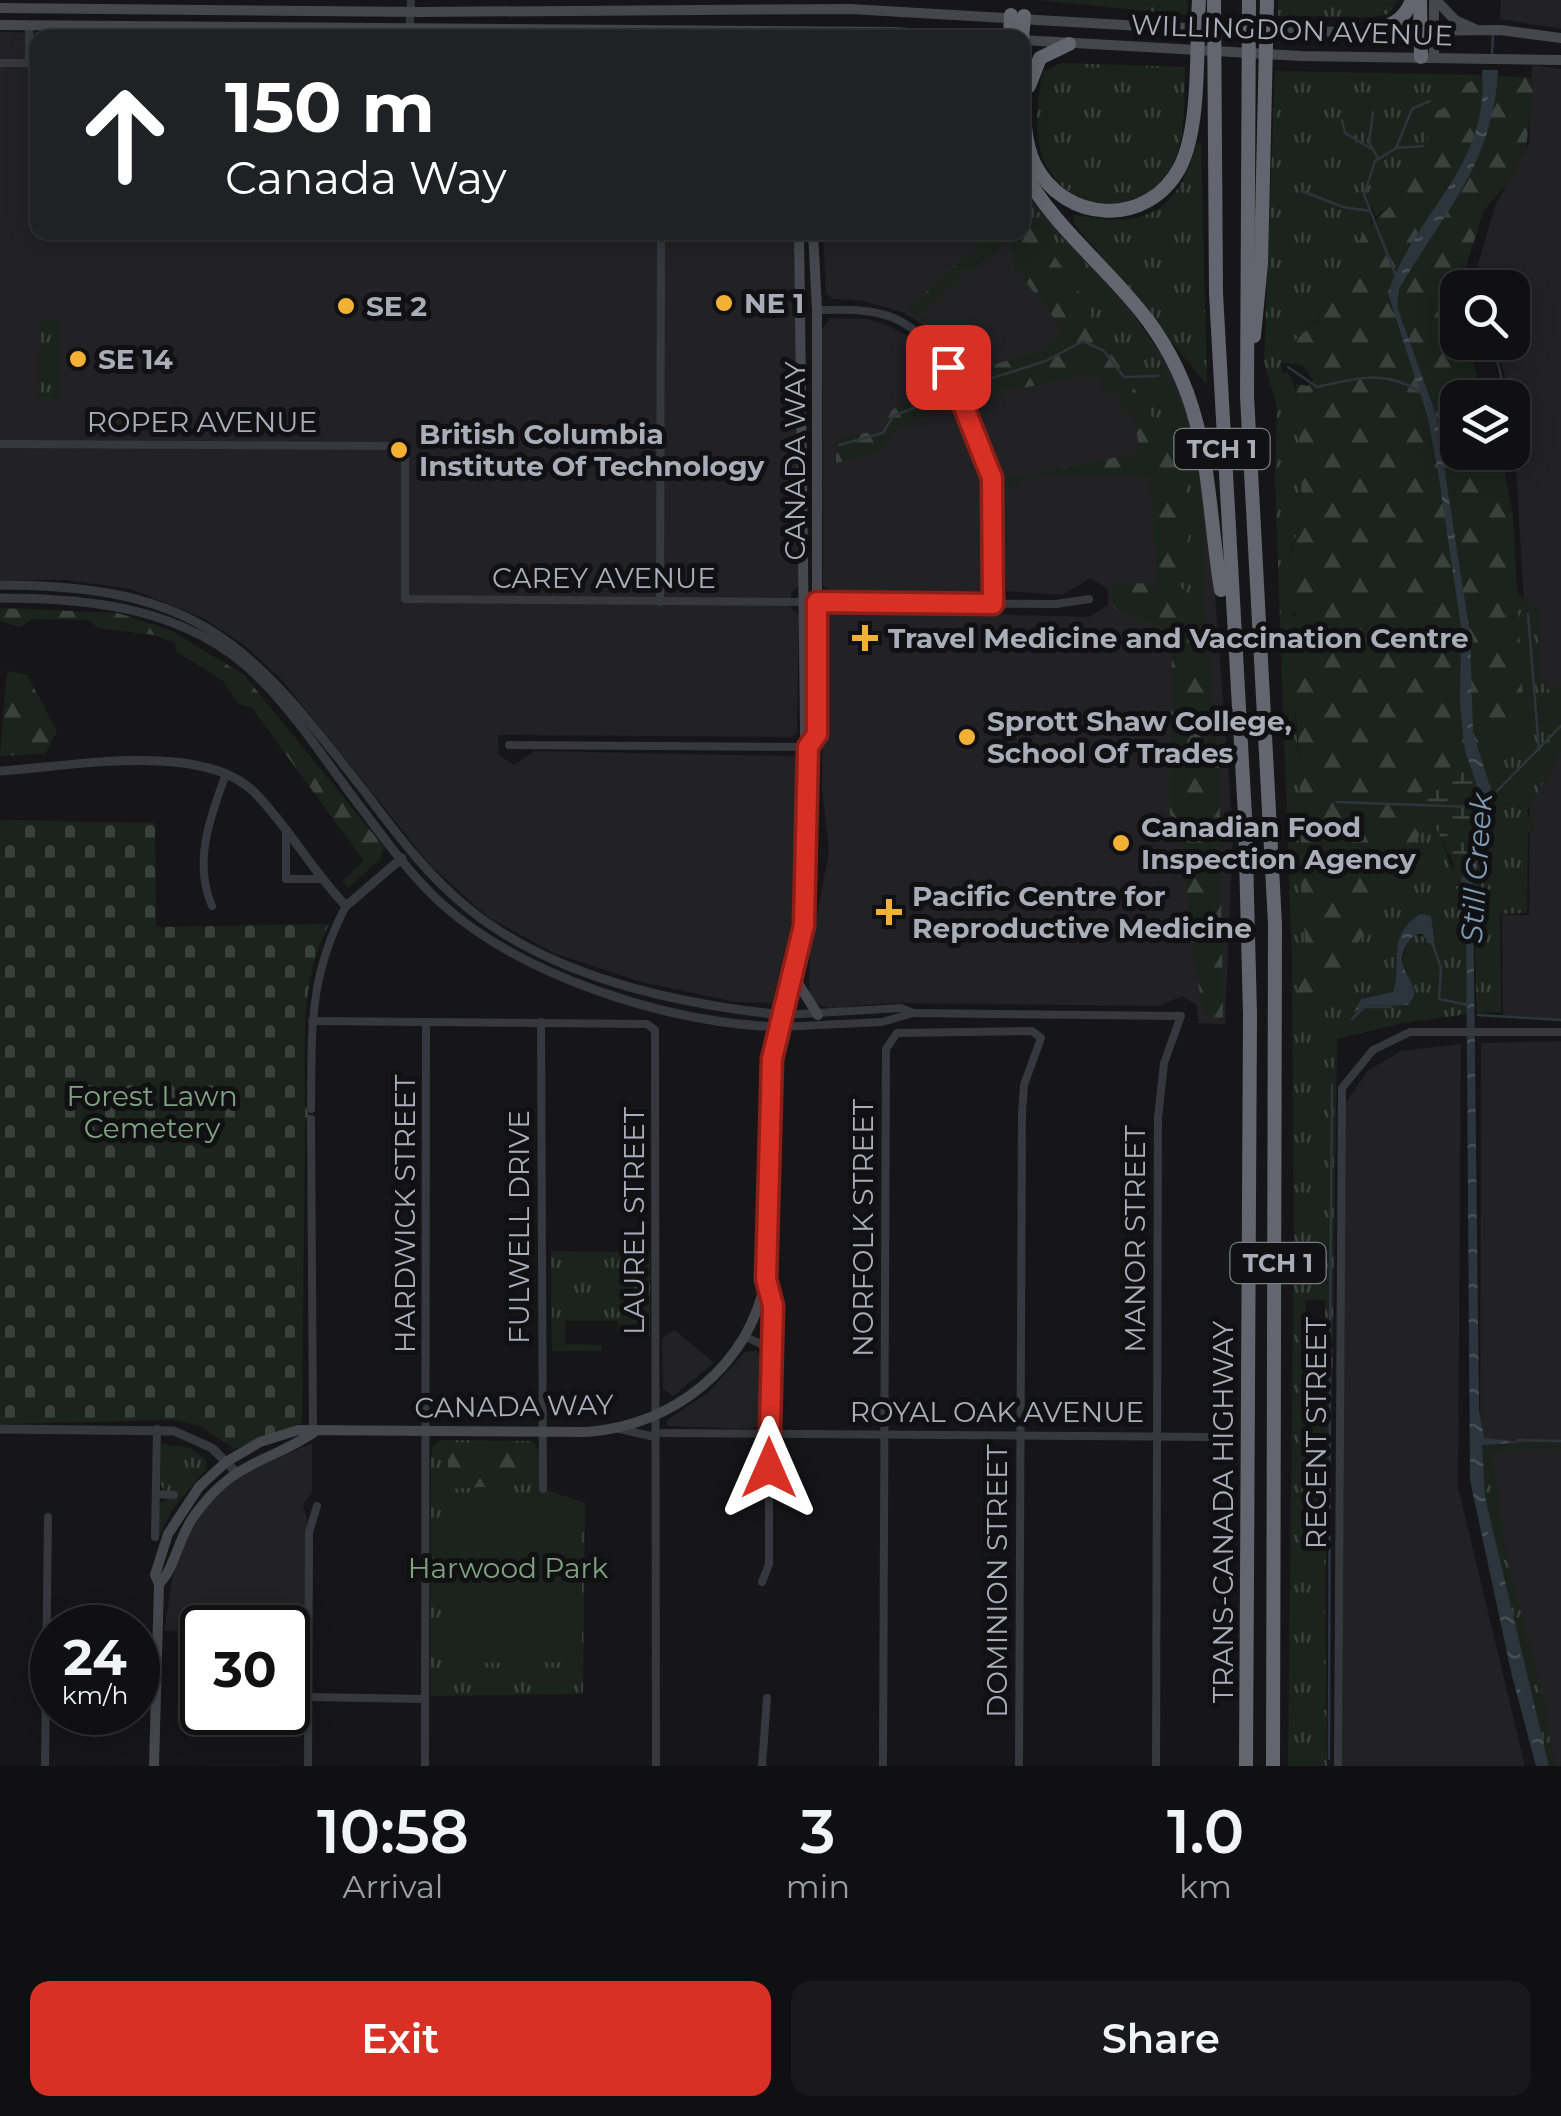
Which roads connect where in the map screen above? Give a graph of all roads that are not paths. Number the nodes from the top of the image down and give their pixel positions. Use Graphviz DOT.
graph roads {
  1 [pos="1198,0"];
  2 [pos="1214,0"];
  3 [pos="1249,0"];
  4 [pos="1267,0"];
  5 [pos="1412,0"];
  6 [pos="1420,0"];
  7 [pos="1435,0"];
  8 [pos="799,4"];
  9 [pos="812,4"];
  10 [pos="599,5"];
  11 [pos="410,6"];
  12 [pos="0,8"];
  13 [pos="1017,16"];
  14 [pos="0,25"];
  15 [pos="29,25"];
  16 [pos="266,30"];
  17 [pos="798,30"];
  18 [pos="813,30"];
  19 [pos="1013,30"];
  20 [pos="1020,30"];
  21 [pos="1480,31"];
  22 [pos="1368,32"];
  23 [pos="30,33"];
  24 [pos="1427,33"];
  25 [pos="1561,38"];
  26 [pos="1030,40"];
  27 [pos="1070,44"];
  28 [pos="1427,57"];
  29 [pos="1561,60"];
  30 [pos="0,63"];
  31 [pos="30,63"];
  32 [pos="1030,87"];
  33 [pos="1030,141"];
  34 [pos="1030,181"];
  35 [pos="661,240"];
  36 [pos="798,240"];
  37 [pos="814,240"];
  38 [pos="818,310"];
  39 [pos="1248,396"];
  40 [pos="0,444"];
  41 [pos="0,585"];
  42 [pos="0,598"];
  43 [pos="1089,598"];
  44 [pos="405,599"];
  45 [pos="660,602"];
  46 [pos="803,602"];
  47 [pos="817,602"];
  48 [pos="993,604"];
  49 [pos="1235,670"];
  50 [pos="273,686"];
  51 [pos="509,745"];
  52 [pos="808,747"];
  53 [pos="0,770"];
  54 [pos="226,774"];
  55 [pos="286,832"];
  56 [pos="412,853"];
  57 [pos="400,858"];
  58 [pos="323,878"];
  59 [pos="212,906"];
  60 [pos="346,906"];
  61 [pos="524,946"];
  62 [pos="516,956"];
  63 [pos="794,976"];
  64 [pos="912,1013"];
  65 [pos="818,1015"];
  66 [pos="312,1021"];
  67 [pos="781,1021"];
  68 [pos="426,1022"];
  69 [pos="541,1022"];
  70 [pos="1561,1032"];
  71 [pos="886,1050"];
  72 [pos="766,1279"];
  73 [pos="744,1336"];
  74 [pos="768,1348"];
  75 [pos="658,1415"];
  76 [pos="157,1428"];
  77 [pos="616,1428"];
  78 [pos="0,1429"];
  79 [pos="428,1431"];
  80 [pos="312,1432"];
  81 [pos="542,1432"];
  82 [pos="769,1433"];
  83 [pos="884,1434"];
  84 [pos="658,1435"];
  85 [pos="1020,1435"];
  86 [pos="1157,1435"];
  87 [pos="1212,1436"];
  88 [pos="226,1462"];
  89 [pos="235,1471"];
  90 [pos="543,1489"];
  91 [pos="156,1494"];
  92 [pos="174,1495"];
  93 [pos="317,1506"];
  94 [pos="48,1517"];
  95 [pos="155,1537"];
  96 [pos="762,1582"];
  97 [pos="158,1584"];
  98 [pos="309,1605"];
  99 [pos="310,1698"];
  100 [pos="767,1698"];
  101 [pos="426,1699"];
  102 [pos="308,1735"];
  103 [pos="44,1766"];
  104 [pos="154,1766"];
  105 [pos="308,1766"];
  106 [pos="425,1766"];
  107 [pos="656,1766"];
  108 [pos="762,1766"];
  109 [pos="884,1766"];
  110 [pos="1019,1766"];
  111 [pos="1156,1766"];
  112 [pos="1246,1766"];
  113 [pos="1273,1766"];
  114 [pos="1338,1766"];
  1 -- 33 [label="highway"];
  2 -- 49 [label="highway, TRANS-CANADA HIGHWAY / TCH 1"];
  3 -- 39 [label="highway, TRANS-CANADA HIGHWAY / TCH 1"];
  4 -- 39 [label="highway"];
  5 -- 22 [label="highway"];
  6 -- 24 [label="highway"];
  7 -- 21 [label="main road"];
  7 -- 24 [label="main road"];
  8 -- 9 [label="main road, WILLINGDON AVENUE"];
  8 -- 10 [label="main road, WILLINGDON AVENUE"];
  8 -- 17 [label="main road"];
  9 -- 13 [label="main road, WILLINGDON AVENUE"];
  9 -- 18 [label="main road"];
  10 -- 11 [label="main road, WILLINGDON AVENUE"];
  11 -- 12 [label="main road, WILLINGDON AVENUE"];
  13 -- 19 [label="highway"];
  13 -- 20 [label="highway"];
  13 -- 22 [label="main road, WILLINGDON AVENUE"];
  14 -- 15 [label="main road"];
  15 -- 16 [label="main road"];
  15 -- 23 [label="street"];
  21 -- 24 [label="main road, WILLINGDON AVENUE"];
  21 -- 25 [label="main road, WILLINGDON AVENUE"];
  22 -- 24 [label="main road, WILLINGDON AVENUE"];
  24 -- 28 [label="highway"];
  26 -- 27 [label="main road, WILLINGDON AVENUE"];
  27 -- 28 [label="main road, WILLINGDON AVENUE"];
  27 -- 32 [label="highway"];
  28 -- 29 [label="main road, WILLINGDON AVENUE"];
  30 -- 31 [label="street"];
  34 -- 49 [label="highway"];
  35 -- 45 [label="street"];
  36 -- 46 [label="main road, CANADA WAY"];
  37 -- 38 [label="main road, CANADA WAY"];
  38 -- 47 [label="main road, CANADA WAY"];
  38 -- 48 [label="street"];
  39 -- 113 [label="highway, TRANS-CANADA HIGHWAY / TCH 1"];
  40 -- 44 [label="street, ROPER AVENUE"];
  41 -- 50 [label="street"];
  42 -- 50 [label="street"];
  43 -- 48 [label="street, CAREY AVENUE"];
  44 -- 45 [label="street, CAREY AVENUE"];
  45 -- 46 [label="street, CAREY AVENUE"];
  46 -- 47 [label="street, CAREY AVENUE"];
  46 -- 52 [label="main road, CANADA WAY"];
  47 -- 48 [label="street, CAREY AVENUE"];
  47 -- 52 [label="main road, CANADA WAY"];
  49 -- 112 [label="highway, TRANS-CANADA HIGHWAY / TCH 1"];
  50 -- 56 [label="street"];
  50 -- 57 [label="street"];
  51 -- 52 [label="street"];
  52 -- 63 [label="main road, CANADA WAY"];
  53 -- 54 [label="street"];
  54 -- 55 [label="street"];
  54 -- 59 [label="street"];
  55 -- 58 [label="street"];
  55 -- 58 [label="street"];
  56 -- 57 [label="street"];
  56 -- 61 [label="street"];
  57 -- 60 [label="street"];
  57 -- 62 [label="street"];
  58 -- 60 [label="street"];
  60 -- 66 [label="street"];
  61 -- 62 [label="street"];
  61 -- 67 [label="street"];
  62 -- 67 [label="street"];
  63 -- 65 [label="main road"];
  63 -- 67 [label="main road, CANADA WAY"];
  64 -- 65 [label="street"];
  64 -- 67 [label="street"];
  64 -- 86 [label="street, MANOR STREET"];
  65 -- 67 [label="street"];
  66 -- 68 [label="street"];
  66 -- 80 [label="street"];
  67 -- 72 [label="main road, CANADA WAY"];
  68 -- 69 [label="street"];
  68 -- 79 [label="street, HARDWICK STREET"];
  69 -- 75 [label="street, LAUREL STREET"];
  69 -- 81 [label="street, FULWELL DRIVE"];
  70 -- 114 [label="street, REGENT STREET"];
  71 -- 83 [label="street, NORFOLK STREET"];
  71 -- 85 [label="street, DOMINION STREET"];
  72 -- 73 [label="main road, CANADA WAY"];
  72 -- 74 [label="street"];
  73 -- 74 [label="street"];
  73 -- 75 [label="main road, CANADA WAY"];
  74 -- 82 [label="street"];
  75 -- 77 [label="main road, CANADA WAY"];
  75 -- 84 [label="street, LAUREL STREET"];
  76 -- 78 [label="street"];
  76 -- 88 [label="street"];
  76 -- 91 [label="street"];
  77 -- 81 [label="main road, CANADA WAY"];
  77 -- 84 [label="street, ROYAL OAK AVENUE"];
  79 -- 80 [label="main road, CANADA WAY"];
  79 -- 81 [label="main road, CANADA WAY"];
  79 -- 101 [label="street, HARDWICK STREET"];
  80 -- 88 [label="main road, CANADA WAY"];
  80 -- 89 [label="main road, CANADA WAY"];
  81 -- 90 [label="street, FULWELL DRIVE"];
  82 -- 83 [label="street, ROYAL OAK AVENUE"];
  82 -- 84 [label="street, ROYAL OAK AVENUE"];
  82 -- 96 [label="street"];
  83 -- 85 [label="street, ROYAL OAK AVENUE"];
  83 -- 109 [label="street, NORFOLK STREET"];
  84 -- 107 [label="street, LAUREL STREET"];
  85 -- 86 [label="street, ROYAL OAK AVENUE"];
  85 -- 110 [label="street, DOMINION STREET"];
  86 -- 87 [label="street, ROYAL OAK AVENUE"];
  86 -- 111 [label="street, MANOR STREET"];
  88 -- 89 [label="street"];
  88 -- 97 [label="main road, CANADA WAY"];
  89 -- 97 [label="main road, CANADA WAY"];
  91 -- 92 [label="street"];
  91 -- 95 [label="street"];
  93 -- 98 [label="street"];
  94 -- 103 [label="street"];
  97 -- 104 [label="main road, CANADA WAY"];
  99 -- 101 [label="street"];
  100 -- 108 [label="street"];
  101 -- 106 [label="street, HARDWICK STREET"];
  102 -- 105 [label="street"];
}
